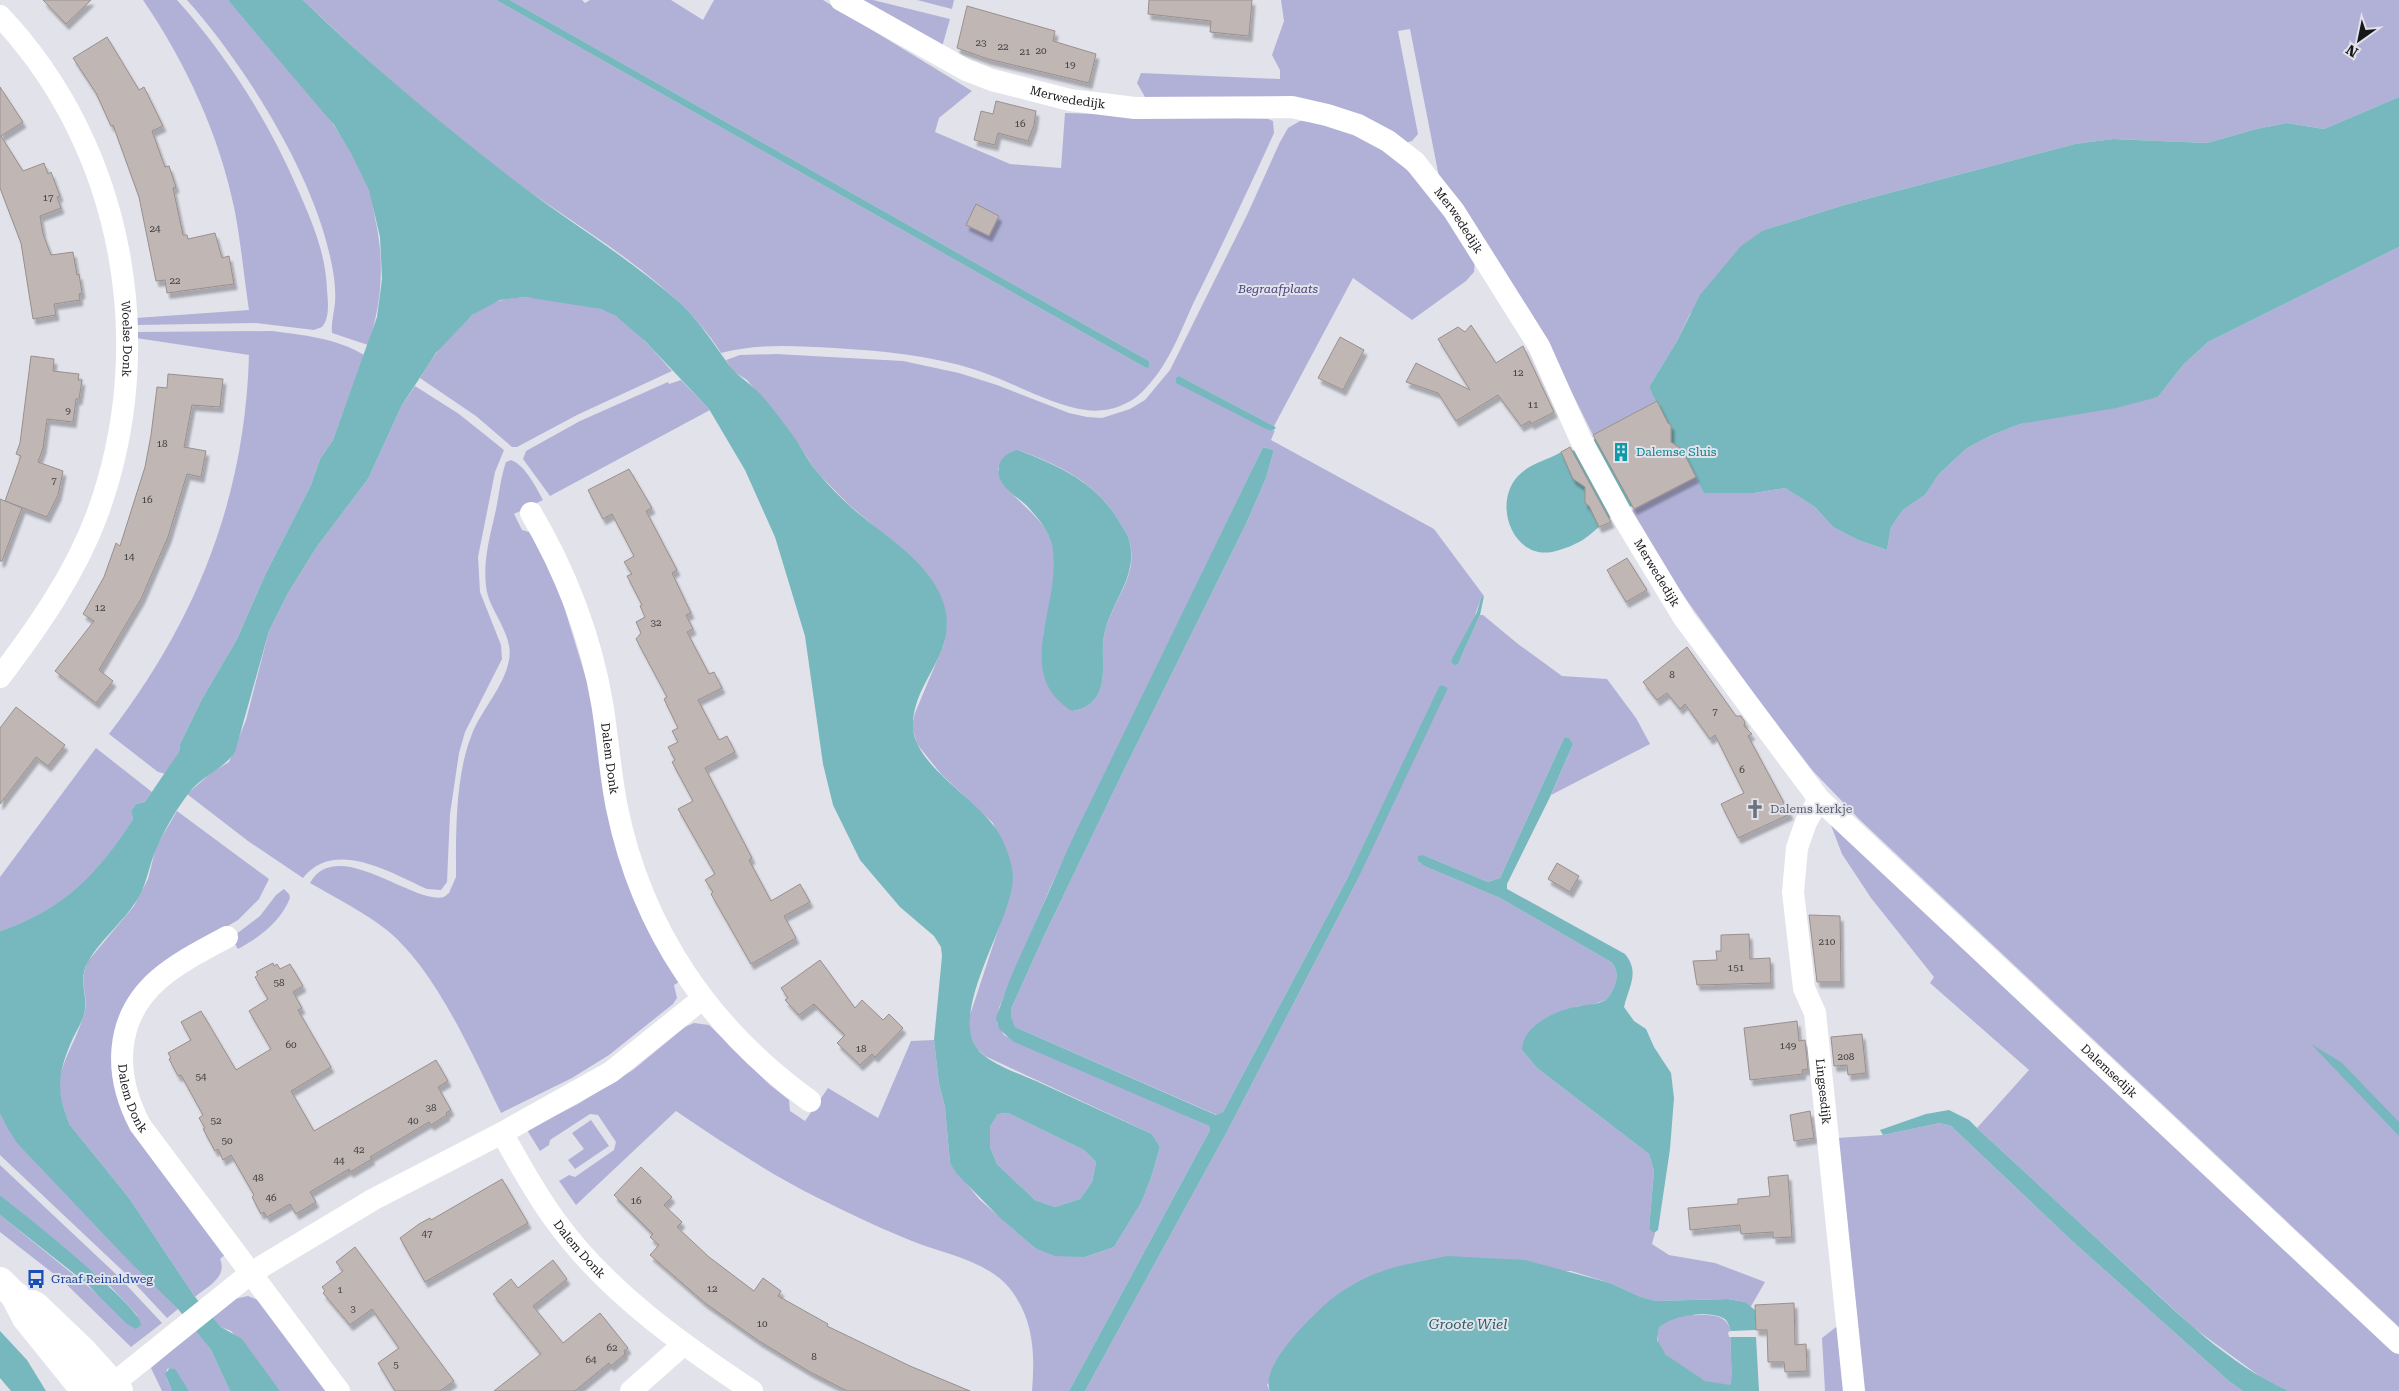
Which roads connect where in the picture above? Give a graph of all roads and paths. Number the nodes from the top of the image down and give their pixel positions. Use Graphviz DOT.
graph roads {
  1 [pos="841,0"];
  2 [pos="0,16"];
  3 [pos="531,513"];
  4 [pos="3,667"];
  5 [pos="1819,799"];
  6 [pos="227,937"];
  7 [pos="702,999"];
  8 [pos="810,1101"];
  9 [pos="502,1133"];
  10 [pos="251,1273"];
  11 [pos="7,1288"];
  12 [pos="2399,1343"];
  13 [pos="684,1344"];
  14 [pos="112,1388"];
  15 [pos="85,1391"];
  16 [pos="339,1391"];
  17 [pos="631,1391"];
  18 [pos="752,1391"];
  19 [pos="1854,1391"];
  1 -- 5 [label="street, Merwededijk"];
  2 -- 4 [label="street, Woelse Donk"];
  3 -- 7 [label="street, Dalem Donk"];
  5 -- 12 [label="street, Dalemsedijk"];
  5 -- 19 [label="street, Lingsesdijk"];
  6 -- 10 [label="street, Dalem Donk"];
  7 -- 8 [label="street, Dalem Donk"];
  7 -- 9 [label="street"];
  9 -- 10 [label="street"];
  9 -- 13 [label="street, Dalem Donk"];
  10 -- 14 [label="street"];
  10 -- 16 [label="street, Dalem Donk"];
  11 -- 14 [label="street"];
  11 -- 15 [label="street"];
  13 -- 17 [label="street"];
  13 -- 18 [label="street, Dalem Donk"];
}
